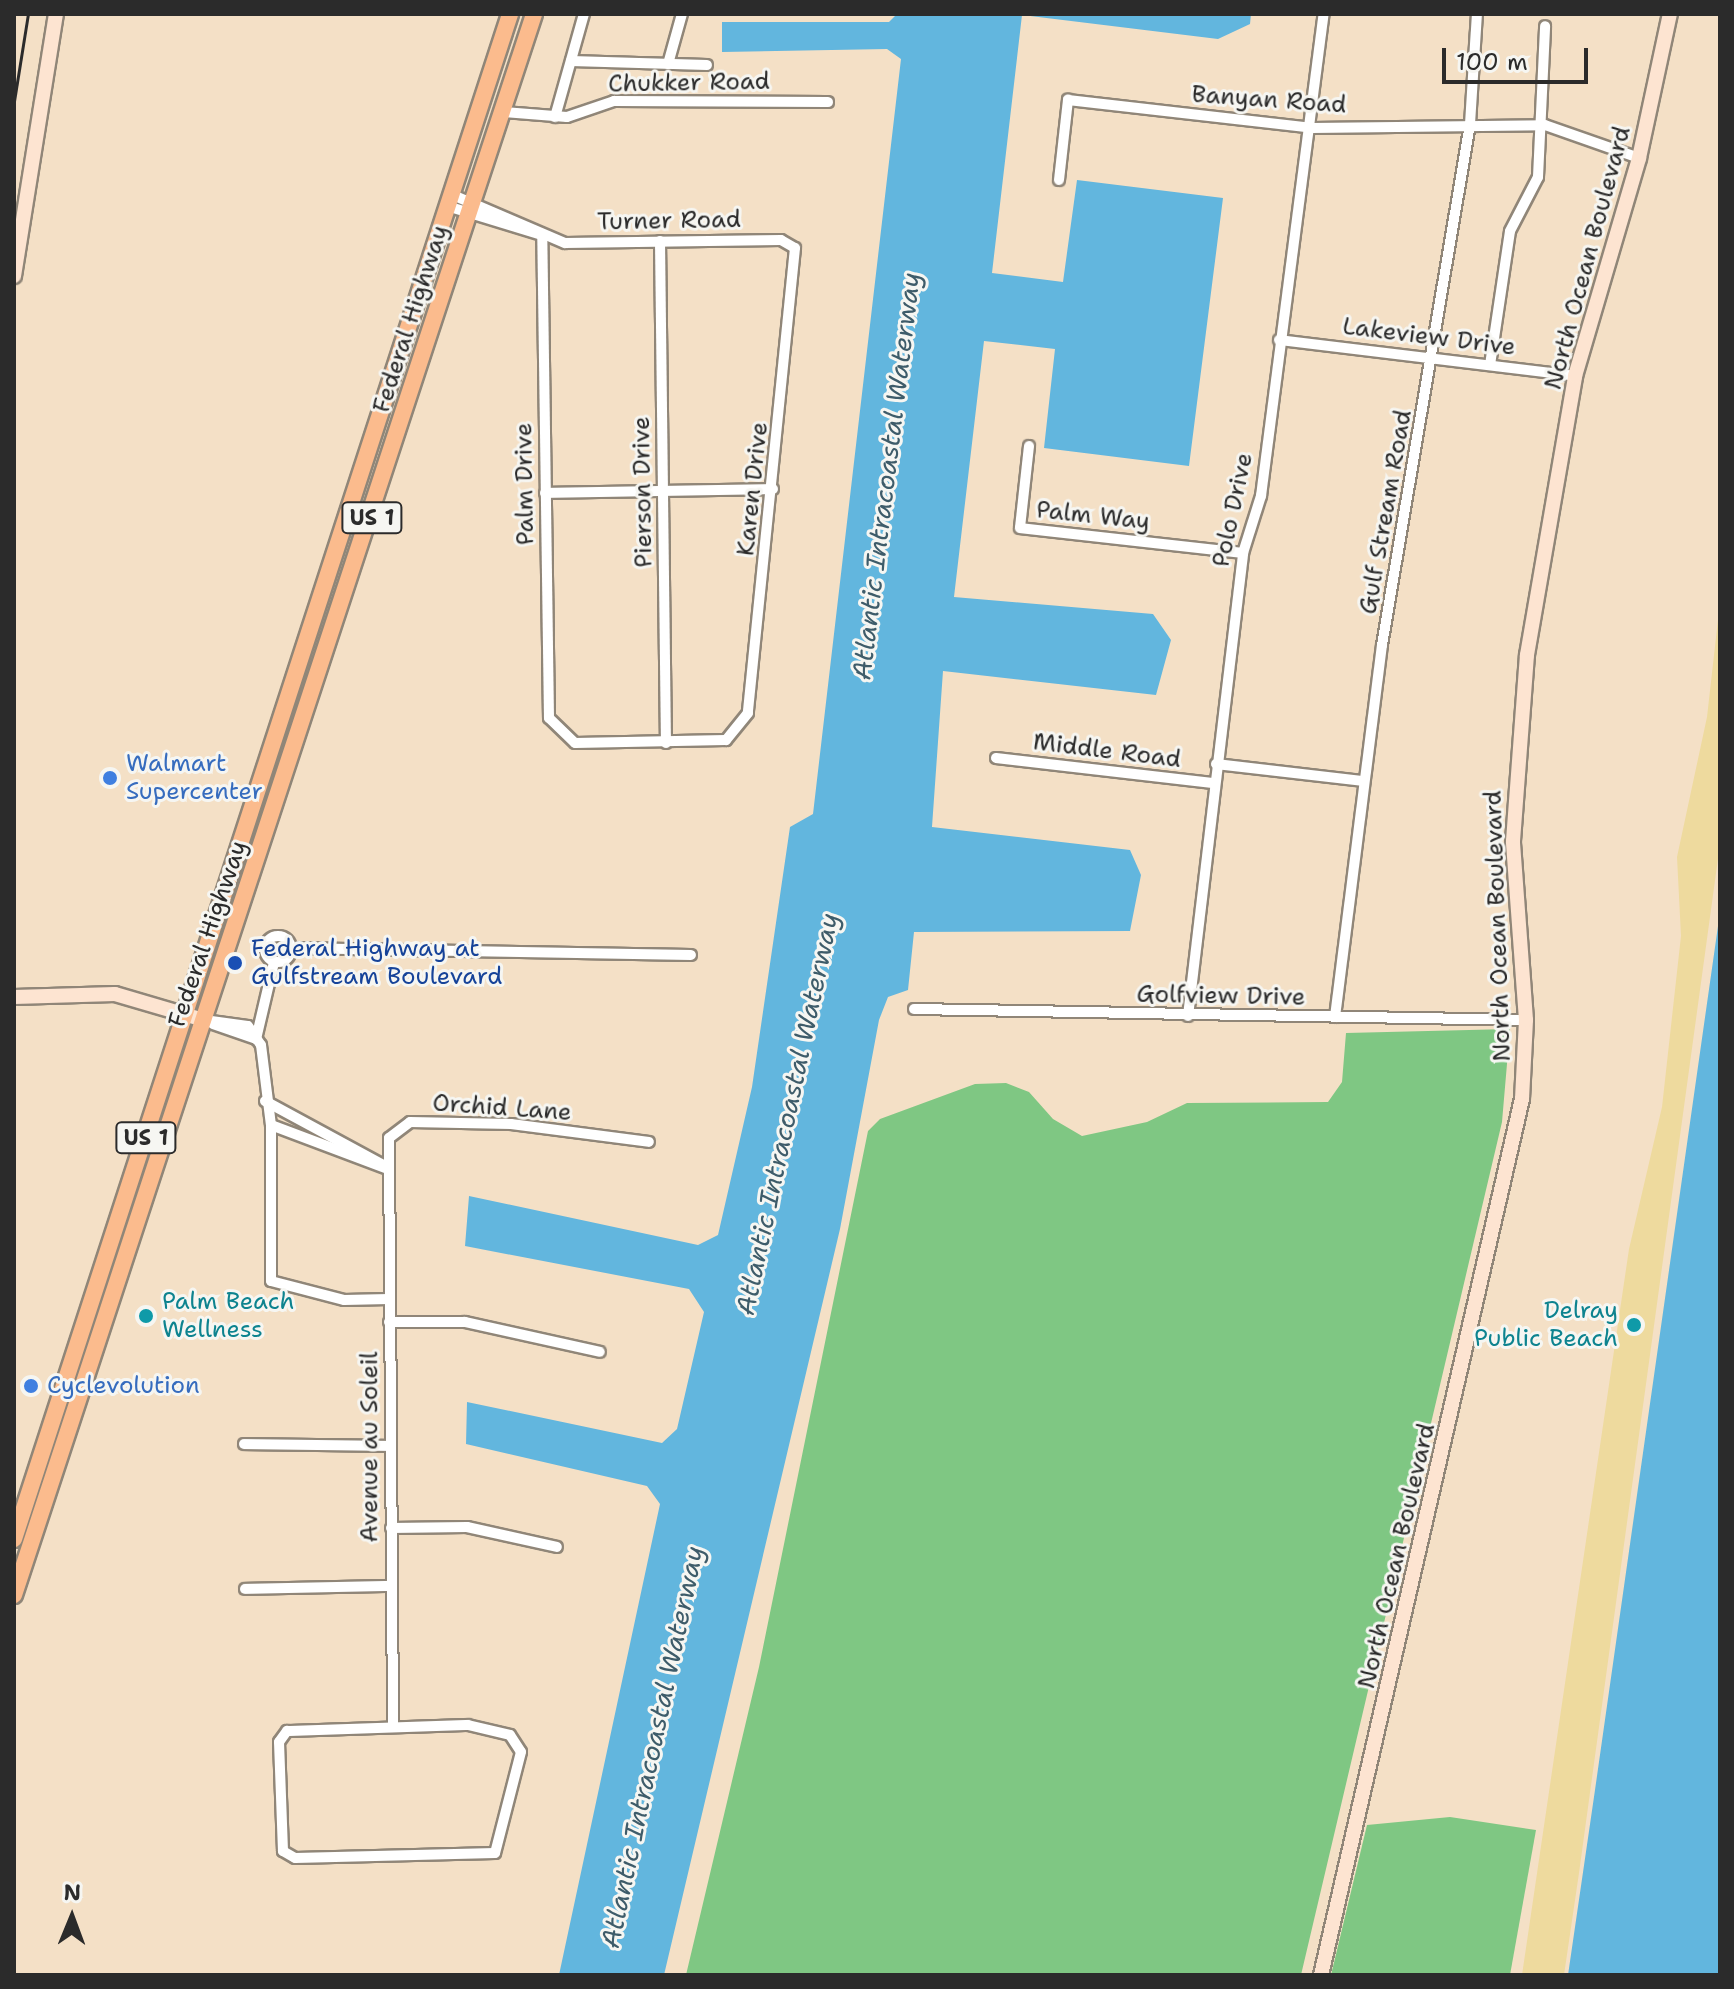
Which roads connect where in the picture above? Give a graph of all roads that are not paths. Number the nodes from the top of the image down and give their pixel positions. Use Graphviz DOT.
graph roads {
  1 [pos="56,14"];
  2 [pos="510,14"];
  3 [pos="534,14"];
  4 [pos="584,14"];
  5 [pos="682,14"];
  6 [pos="1324,14"];
  7 [pos="1477,14"];
  8 [pos="1670,14"];
  9 [pos="1545,26"];
  10 [pos="571,61"];
  11 [pos="668,64"];
  12 [pos="707,65"];
  13 [pos="828,102"];
  14 [pos="504,112"];
  15 [pos="555,117"];
  16 [pos="1470,124"];
  17 [pos="1545,125"];
  18 [pos="1312,128"];
  19 [pos="1639,158"];
  20 [pos="1059,180"];
  21 [pos="451,201"];
  22 [pos="472,209"];
  23 [pos="542,235"];
  24 [pos="660,241"];
  25 [pos="795,248"];
  26 [pos="14,276"];
  27 [pos="1279,340"];
  28 [pos="1435,357"];
  29 [pos="1490,365"];
  30 [pos="1575,376"];
  31 [pos="1029,446"];
  32 [pos="367,457"];
  33 [pos="773,489"];
  34 [pos="663,492"];
  35 [pos="545,493"];
  36 [pos="1243,553"];
  37 [pos="316,612"];
  38 [pos="339,617"];
  39 [pos="304,724"];
  40 [pos="278,728"];
  41 [pos="666,743"];
  42 [pos="996,758"];
  43 [pos="1216,764"];
  44 [pos="290,766"];
  45 [pos="1364,781"];
  46 [pos="1213,783"];
  47 [pos="291,948"];
  48 [pos="691,955"];
  49 [pos="274,962"];
  50 [pos="14,997"];
  51 [pos="914,1009"];
  52 [pos="187,1014"];
  53 [pos="1188,1016"];
  54 [pos="1335,1017"];
  55 [pos="204,1020"];
  56 [pos="1526,1020"];
  57 [pos="256,1039"];
  58 [pos="264,1100"];
  59 [pos="271,1125"];
  60 [pos="649,1142"];
  61 [pos="388,1169"];
  62 [pos="95,1293"];
  63 [pos="389,1299"];
  64 [pos="389,1322"];
  65 [pos="100,1336"];
  66 [pos="80,1338"];
  67 [pos="600,1352"];
  68 [pos="89,1366"];
  69 [pos="244,1444"];
  70 [pos="390,1446"];
  71 [pos="391,1528"];
  72 [pos="14,1539"];
  73 [pos="557,1547"];
  74 [pos="392,1586"];
  75 [pos="245,1589"];
  76 [pos="14,1595"];
  77 [pos="393,1726"];
  78 [pos="1321,1975"];
  1 -- 26 [label="main road"];
  2 -- 21 [label="main road, Federal Highway / US 1"];
  3 -- 14 [label="main road, Federal Highway / US 1"];
  4 -- 10 [label="street"];
  5 -- 11 [label="street"];
  6 -- 18 [label="street, Polo Drive"];
  7 -- 16 [label="street, Gulf Stream Road"];
  8 -- 19 [label="main road, North Ocean Boulevard"];
  9 -- 17 [label="street"];
  10 -- 11 [label="street"];
  10 -- 15 [label="street"];
  11 -- 12 [label="street"];
  13 -- 15 [label="street, Chukker Road"];
  14 -- 15 [label="street, Chukker Road"];
  14 -- 22 [label="main road, Federal Highway / US 1"];
  16 -- 17 [label="street, Banyan Road"];
  16 -- 18 [label="street, Banyan Road"];
  16 -- 28 [label="street, Gulf Stream Road"];
  17 -- 19 [label="street, Banyan Road"];
  17 -- 29 [label="street"];
  18 -- 20 [label="street, Banyan Road"];
  18 -- 27 [label="street, Polo Drive"];
  19 -- 30 [label="main road, North Ocean Boulevard"];
  21 -- 22 [label="street, Turner Road"];
  21 -- 32 [label="main road, Federal Highway / US 1"];
  22 -- 23 [label="street, Turner Road"];
  22 -- 38 [label="main road, Federal Highway / US 1"];
  23 -- 24 [label="street, Turner Road"];
  23 -- 35 [label="street, Palm Drive"];
  24 -- 25 [label="street, Turner Road"];
  24 -- 34 [label="street, Pierson Drive"];
  25 -- 33 [label="street, Karen Drive"];
  27 -- 28 [label="street, Lakeview Drive"];
  27 -- 36 [label="street, Polo Drive"];
  28 -- 29 [label="street, Lakeview Drive"];
  28 -- 45 [label="street, Gulf Stream Road"];
  29 -- 30 [label="street, Lakeview Drive"];
  30 -- 56 [label="main road, North Ocean Boulevard"];
  31 -- 36 [label="street, Palm Way"];
  32 -- 37 [label="main road, Federal Highway / US 1"];
  32 -- 38 [label="main road"];
  33 -- 34 [label="street"];
  33 -- 41 [label="street, Karen Drive"];
  34 -- 35 [label="street"];
  34 -- 41 [label="street, Pierson Drive"];
  35 -- 41 [label="street, Palm Drive"];
  36 -- 43 [label="street, Polo Drive"];
  37 -- 39 [label="main road"];
  37 -- 40 [label="main road, Federal Highway / US 1"];
  38 -- 39 [label="main road, Federal Highway / US 1"];
  39 -- 44 [label="main road, Federal Highway / US 1"];
  40 -- 44 [label="main road"];
  40 -- 52 [label="main road, Federal Highway / US 1"];
  42 -- 46 [label="street, Middle Road"];
  43 -- 45 [label="street, Middle Road"];
  43 -- 46 [label="street, Polo Drive"];
  44 -- 55 [label="main road, Federal Highway / US 1"];
  45 -- 54 [label="street, Gulf Stream Road"];
  46 -- 53 [label="street, Polo Drive"];
  47 -- 48 [label="street"];
  47 -- 49 [label="street"];
  47 -- 49 [label="street"];
  49 -- 57 [label="street"];
  50 -- 52 [label="main road"];
  51 -- 53 [label="street, Golfview Drive"];
  52 -- 55 [label="main road"];
  52 -- 62 [label="main road, Federal Highway / US 1"];
  53 -- 54 [label="street, Golfview Drive"];
  54 -- 56 [label="street, Golfview Drive"];
  55 -- 57 [label="street"];
  55 -- 65 [label="main road, Federal Highway / US 1"];
  56 -- 78 [label="main road, North Ocean Boulevard"];
  57 -- 58 [label="street"];
  58 -- 59 [label="street"];
  58 -- 61 [label="street"];
  59 -- 61 [label="street"];
  59 -- 63 [label="street"];
  60 -- 61 [label="street, Orchid Lane"];
  61 -- 63 [label="street, Avenue au Soleil"];
  62 -- 65 [label="main road"];
  62 -- 66 [label="main road, Federal Highway / US 1"];
  63 -- 64 [label="street, Avenue au Soleil"];
  64 -- 67 [label="street"];
  64 -- 70 [label="street, Avenue au Soleil"];
  65 -- 68 [label="main road, Federal Highway / US 1"];
  66 -- 68 [label="main road"];
  66 -- 72 [label="main road, Federal Highway / US 1"];
  68 -- 76 [label="main road, Federal Highway / US 1"];
  69 -- 70 [label="street"];
  70 -- 71 [label="street, Avenue au Soleil"];
  71 -- 73 [label="street"];
  71 -- 74 [label="street, Avenue au Soleil"];
  74 -- 75 [label="street"];
  74 -- 77 [label="street, Avenue au Soleil"];
  77 -- 77 [label="street"];
}
